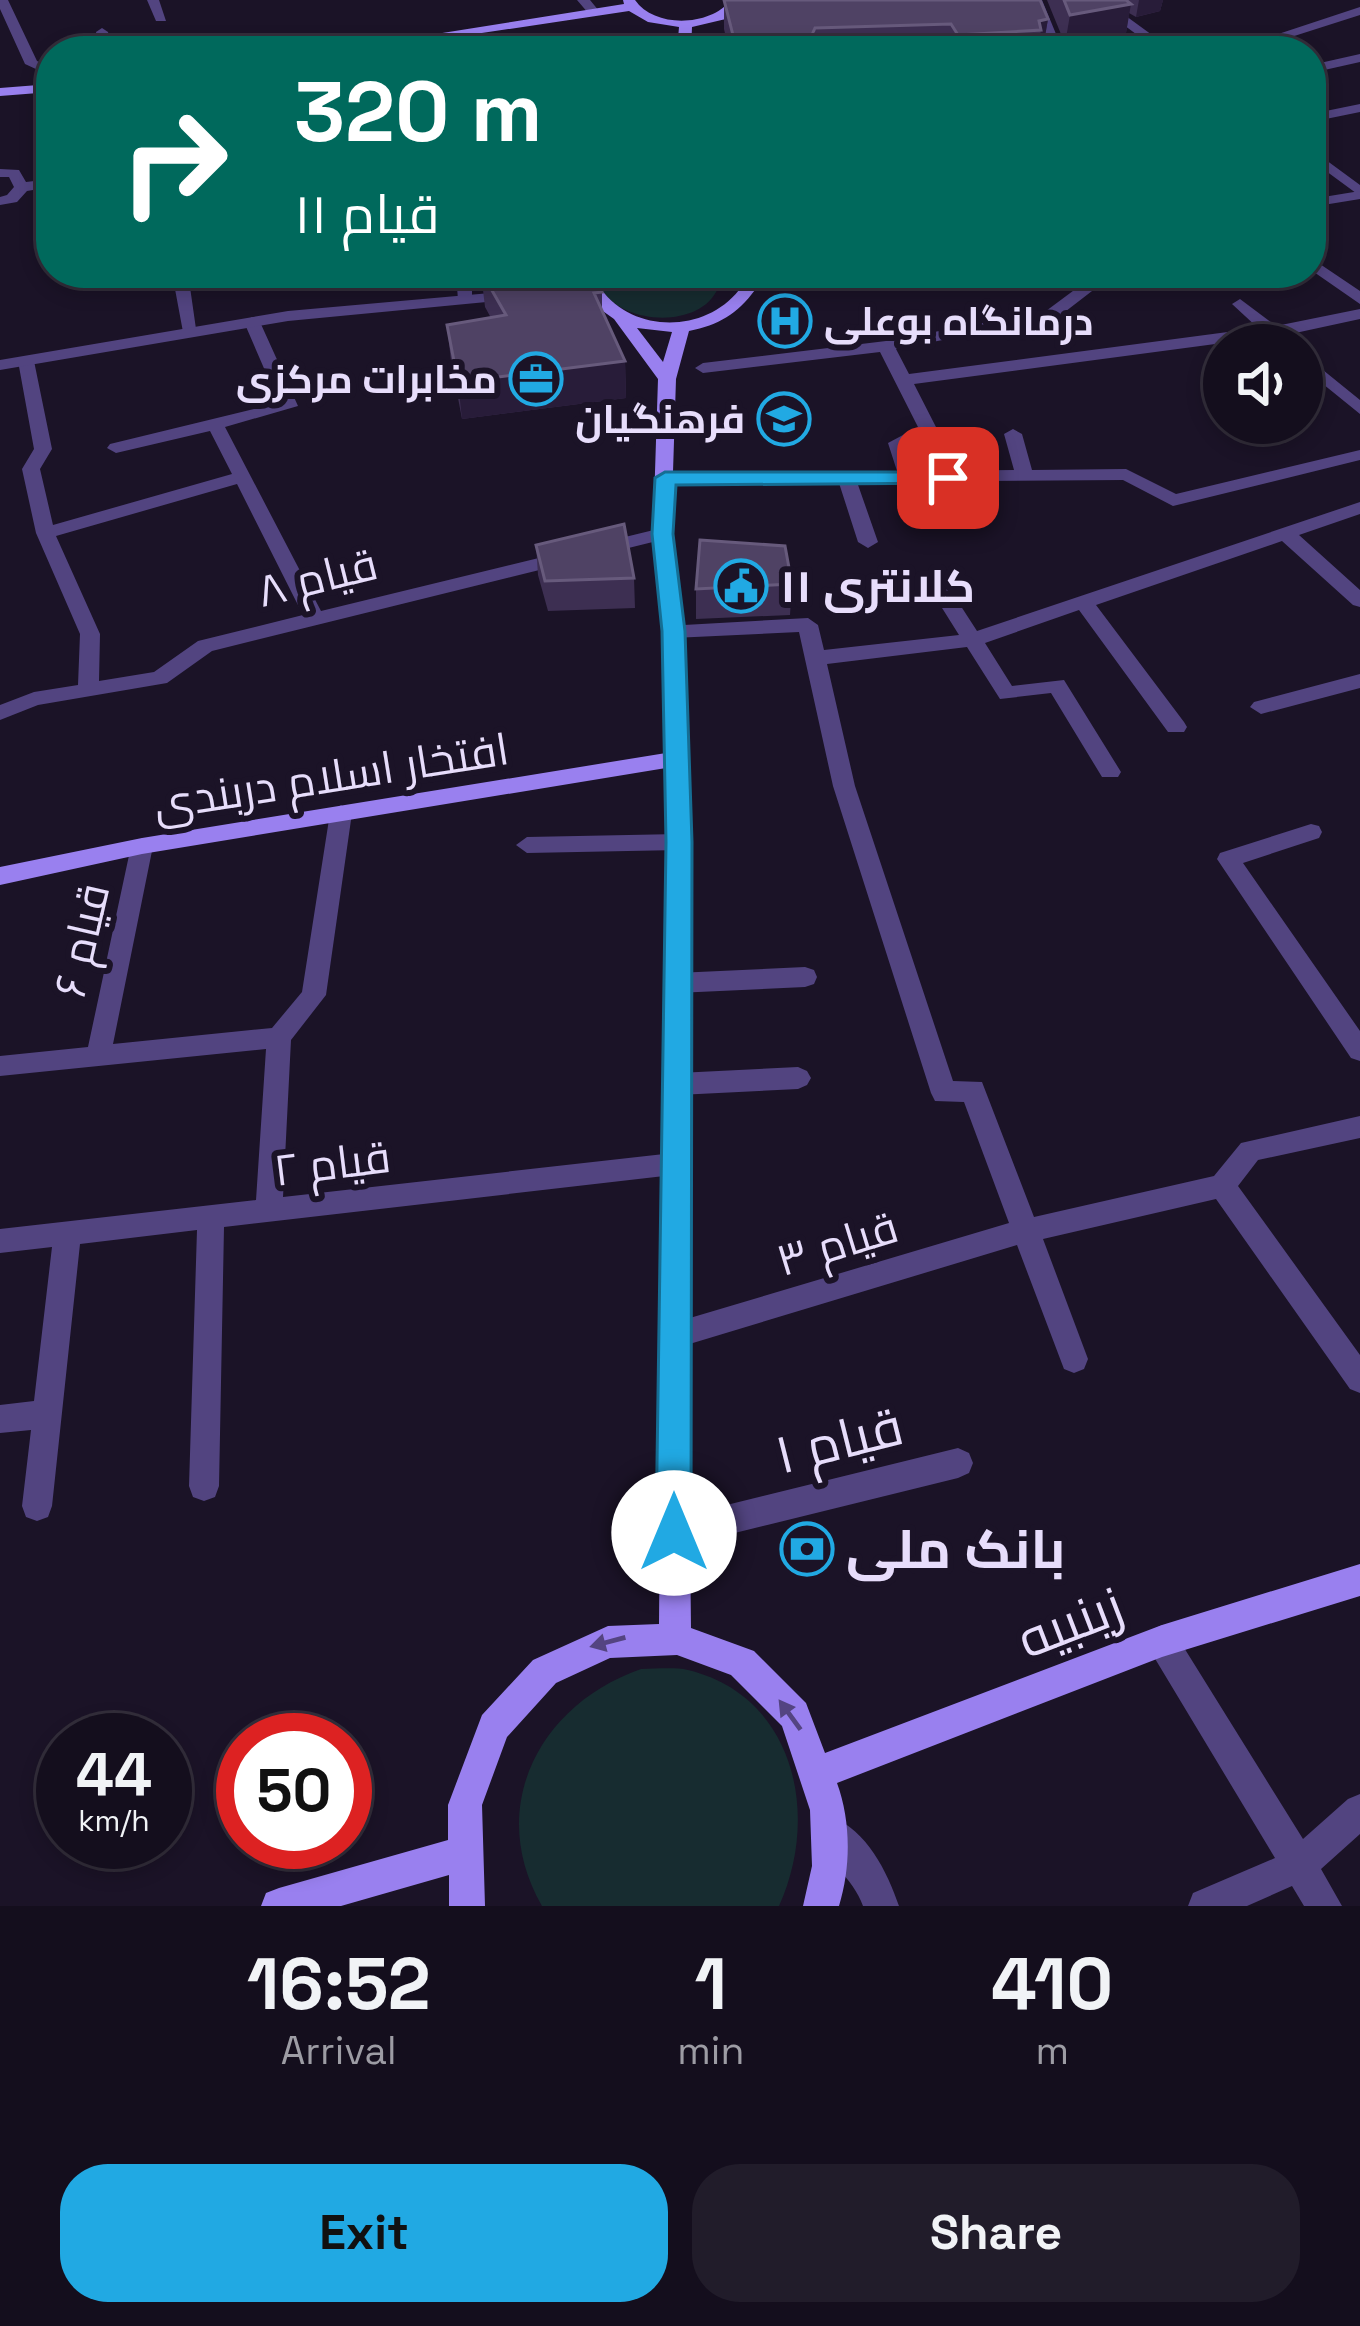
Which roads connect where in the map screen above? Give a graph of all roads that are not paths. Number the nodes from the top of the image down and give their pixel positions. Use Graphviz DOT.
graph roads {
  1 [pos="2,0"];
  2 [pos="153,0"];
  3 [pos="738,0"];
  4 [pos="1036,0"];
  5 [pos="1096,0"];
  6 [pos="1349,0"];
  7 [pos="630,4"];
  8 [pos="588,5"];
  9 [pos="755,5"];
  10 [pos="1360,8"];
  11 [pos="726,15"];
  12 [pos="161,18"];
  13 [pos="686,23"];
  14 [pos="102,32"];
  15 [pos="103,36"];
  16 [pos="418,36"];
  17 [pos="685,36"];
  18 [pos="1050,36"];
  19 [pos="1146,36"];
  20 [pos="1278,36"];
  21 [pos="1360,58"];
  22 [pos="32,64"];
  23 [pos="36,65"];
  24 [pos="1326,66"];
  25 [pos="36,89"];
  26 [pos="6,91"];
  27 [pos="1360,107"];
  28 [pos="1326,115"];
  29 [pos="1326,164"];
  30 [pos="1360,165"];
  31 [pos="1335,171"];
  32 [pos="0,173"];
  33 [pos="36,186"];
  34 [pos="22,188"];
  35 [pos="1360,193"];
  36 [pos="1326,200"];
  37 [pos="0,201"];
  38 [pos="1326,274"];
  39 [pos="183,288"];
  40 [pos="465,288"];
  41 [pos="579,288"];
  42 [pos="597,288"];
  43 [pos="747,288"];
  44 [pos="1088,288"];
  45 [pos="572,291"];
  46 [pos="530,295"];
  47 [pos="1360,299"];
  48 [pos="466,300"];
  49 [pos="1240,304"];
  50 [pos="1360,314"];
  51 [pos="620,316"];
  52 [pos="252,322"];
  53 [pos="1263,324"];
  54 [pos="682,326"];
  55 [pos="1323,326"];
  56 [pos="191,332"];
  57 [pos="886,346"];
  58 [pos="1203,347"];
  59 [pos="26,361"];
  60 [pos="0,365"];
  61 [pos="704,368"];
  62 [pos="979,370"];
  63 [pos="1323,377"];
  64 [pos="667,379"];
  65 [pos="903,380"];
  66 [pos="991,392"];
  67 [pos="1360,410"];
  68 [pos="214,424"];
  69 [pos="1013,434"];
  70 [pos="116,448"];
  71 [pos="1360,455"];
  72 [pos="1025,476"];
  73 [pos="242,477"];
  74 [pos="665,478"];
  75 [pos="847,479"];
  76 [pos="909,479"];
  77 [pos="1360,508"];
  78 [pos="45,533"];
  79 [pos="662,534"];
  80 [pos="1286,535"];
  81 [pos="868,542"];
  82 [pos="938,584"];
  83 [pos="1082,600"];
  84 [pos="1360,601"];
  85 [pos="314,617"];
  86 [pos="673,631"];
  87 [pos="972,640"];
  88 [pos="817,658"];
  89 [pos="1360,681"];
  90 [pos="88,690"];
  91 [pos="1261,706"];
  92 [pos="0,713"];
  93 [pos="1177,727"];
  94 [pos="675,759"];
  95 [pos="1110,772"];
  96 [pos="341,813"];
  97 [pos="1311,832"];
  98 [pos="679,842"];
  99 [pos="527,844"];
  100 [pos="142,846"];
  101 [pos="0,876"];
  102 [pos="805,977"];
  103 [pos="676,983"];
  104 [pos="280,1037"];
  105 [pos="99,1052"];
  106 [pos="1360,1052"];
  107 [pos="0,1066"];
  108 [pos="798,1078"];
  109 [pos="678,1084"];
  110 [pos="1360,1127"];
  111 [pos="673,1164"];
  112 [pos="1222,1186"];
  113 [pos="269,1213"];
  114 [pos="211,1220"];
  115 [pos="1024,1231"];
  116 [pos="67,1234"];
  117 [pos="0,1241"];
  118 [pos="673,1336"];
  119 [pos="1074,1359"];
  120 [pos="1360,1379"];
  121 [pos="47,1414"];
  122 [pos="0,1419"];
  123 [pos="958,1462"];
  124 [pos="204,1486"];
  125 [pos="37,1506"];
  126 [pos="674,1533"];
  127 [pos="1360,1580"];
  128 [pos="675,1637"];
  129 [pos="1162,1641"];
  130 [pos="820,1772"];
  131 [pos="1360,1811"];
  132 [pos="831,1833"];
  133 [pos="458,1855"];
  134 [pos="1299,1865"];
  135 [pos="279,1906"];
  136 [pos="466,1906"];
  137 [pos="821,1906"];
  138 [pos="881,1906"];
  139 [pos="1207,1906"];
  140 [pos="1324,1906"];
  1 -- 22 [label="street"];
  2 -- 12 [label="street"];
  3 -- 11 [label="main road"];
  4 -- 18 [label="street"];
  5 -- 19 [label="street"];
  6 -- 10 [label="street"];
  7 -- 8 [label="main road"];
  7 -- 13 [label="main road"];
  8 -- 16 [label="main road"];
  9 -- 11 [label="main road"];
  10 -- 20 [label="street"];
  11 -- 13 [label="main road"];
  13 -- 17 [label="main road"];
  14 -- 15 [label="street"];
  21 -- 24 [label="street"];
  22 -- 23 [label="street"];
  22 -- 26 [label="street"];
  25 -- 26 [label="main road"];
  27 -- 28 [label="street"];
  29 -- 31 [label="street"];
  30 -- 31 [label="street"];
  31 -- 35 [label="street"];
  32 -- 34 [label="street"];
  33 -- 34 [label="street"];
  34 -- 37 [label="street"];
  35 -- 36 [label="street"];
  38 -- 47 [label="street"];
  39 -- 56 [label="street"];
  40 -- 48 [label="street"];
  41 -- 45 [label="street"];
  42 -- 51 [label="main road"];
  43 -- 54 [label="main road"];
  44 -- 57 [label="street"];
  46 -- 48 [label="street"];
  48 -- 52 [label="street"];
  49 -- 53 [label="street"];
  50 -- 55 [label="street"];
  51 -- 54 [label="main road"];
  51 -- 64 [label="main road"];
  52 -- 56 [label="street"];
  52 -- 68 [label="street"];
  54 -- 64 [label="main road"];
  56 -- 59 [label="street"];
  57 -- 61 [label="street"];
  57 -- 65 [label="street"];
  58 -- 62 [label="street"];
  59 -- 60 [label="street"];
  59 -- 78 [label="street"];
  62 -- 65 [label="street"];
  62 -- 66 [label="street"];
  63 -- 67 [label="street"];
  64 -- 74 [label="main road"];
  65 -- 76 [label="street"];
  68 -- 70 [label="street"];
  68 -- 73 [label="street"];
  69 -- 72 [label="street"];
  71 -- 72 [label="street"];
  72 -- 76 [label="street"];
  73 -- 78 [label="street"];
  73 -- 85 [label="street"];
  74 -- 75 [label="street"];
  74 -- 79 [label="main road"];
  75 -- 76 [label="street"];
  75 -- 81 [label="street"];
  77 -- 80 [label="street"];
  78 -- 90 [label="street"];
  79 -- 85 [label="street, قیام ۸"];
  79 -- 86 [label="main road"];
  80 -- 83 [label="street"];
  80 -- 84 [label="street"];
  82 -- 87 [label="street"];
  83 -- 87 [label="street"];
  83 -- 93 [label="street"];
  85 -- 90 [label="street, قیام ۸"];
  86 -- 88 [label="street"];
  86 -- 94 [label="main road"];
  87 -- 88 [label="street"];
  87 -- 95 [label="street"];
  88 -- 115 [label="street"];
  89 -- 91 [label="street"];
  90 -- 92 [label="street, قیام ۸"];
  94 -- 96 [label="main road, افتخار اسلام دربندی"];
  94 -- 98 [label="main road"];
  96 -- 100 [label="main road, افتخار اسلام دربندی"];
  96 -- 104 [label="street"];
  97 -- 106 [label="street"];
  98 -- 99 [label="street"];
  98 -- 103 [label="main road"];
  100 -- 101 [label="main road, افتخار اسلام دربندی"];
  100 -- 105 [label="street, قیام ۶"];
  102 -- 103 [label="street"];
  103 -- 109 [label="main road"];
  104 -- 105 [label="street"];
  104 -- 113 [label="street"];
  105 -- 107 [label="street"];
  108 -- 109 [label="street"];
  109 -- 111 [label="main road"];
  110 -- 112 [label="street"];
  111 -- 113 [label="street, قیام ۲"];
  111 -- 118 [label="main road"];
  112 -- 115 [label="street, قیام ۳"];
  112 -- 120 [label="street"];
  113 -- 114 [label="street, قیام ۲"];
  114 -- 116 [label="street, قیام ۲"];
  114 -- 124 [label="street"];
  115 -- 118 [label="street, قیام ۳"];
  115 -- 119 [label="street"];
  116 -- 117 [label="street, قیام ۲"];
  116 -- 121 [label="street"];
  118 -- 126 [label="main road"];
  121 -- 122 [label="street"];
  121 -- 125 [label="street"];
  123 -- 126 [label="street, قیام ۱"];
  126 -- 128 [label="main road"];
  127 -- 129 [label="main road, زینبیه"];
  130 -- 128 [label="main road, one-way"];
  128 -- 133 [label="main road, one-way"];
  129 -- 130 [label="main road, زینبیه"];
  129 -- 134 [label="street"];
  130 -- 132 [label="main road"];
  131 -- 134 [label="street"];
  132 -- 137 [label="main road"];
  132 -- 138 [label="street"];
  133 -- 135 [label="main road"];
  133 -- 136 [label="main road"];
  134 -- 139 [label="street"];
  134 -- 140 [label="street"];
}
